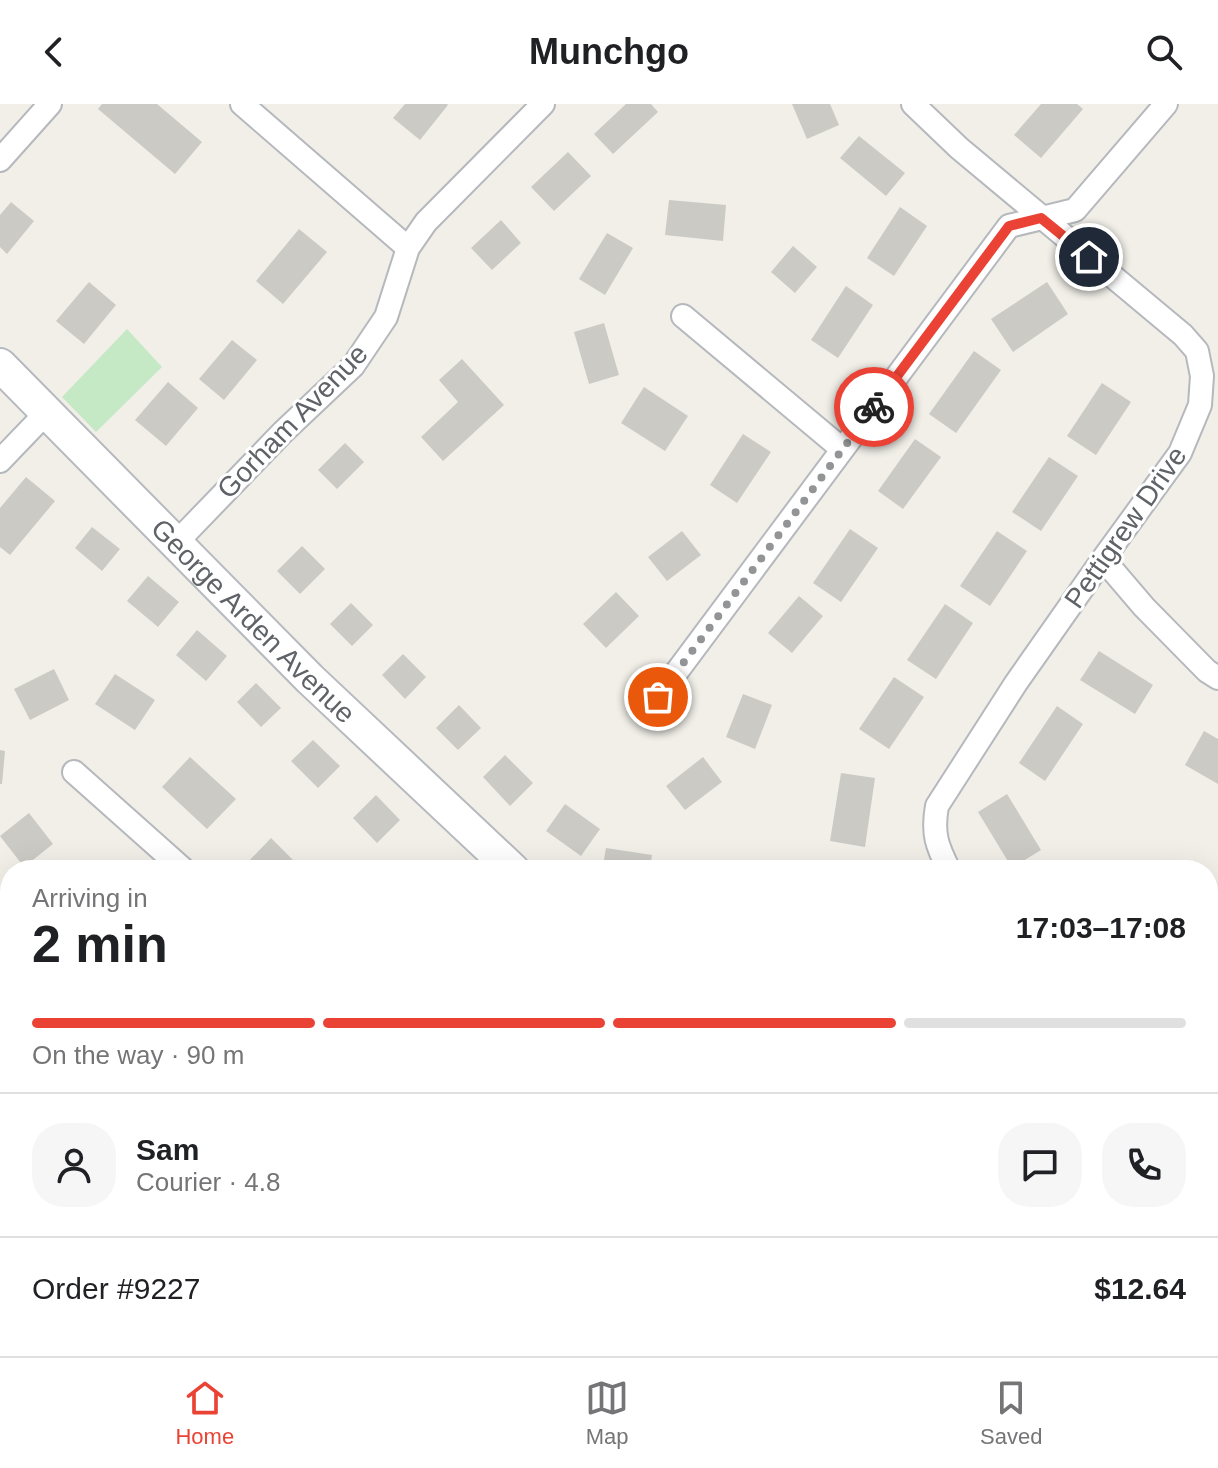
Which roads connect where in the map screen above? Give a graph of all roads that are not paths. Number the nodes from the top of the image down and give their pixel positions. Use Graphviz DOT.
graph roads {
  1 [pos="50,104"];
  2 [pos="242,104"];
  3 [pos="543,104"];
  4 [pos="913,104"];
  5 [pos="1166,104"];
  6 [pos="0,160"];
  7 [pos="1041,218"];
  8 [pos="408,248"];
  9 [pos="683,316"];
  10 [pos="0,365"];
  11 [pos="47,412"];
  12 [pos="842,449"];
  13 [pos="0,461"];
  14 [pos="175,544"];
  15 [pos="1103,559"];
  16 [pos="1218,678"];
  17 [pos="658,697"];
  18 [pos="74,772"];
  19 [pos="173,860"];
  20 [pos="502,860"];
  21 [pos="944,860"];
  1 -- 6 [label="street"];
  2 -- 8 [label="street"];
  3 -- 8 [label="street, Gorham Avenue"];
  4 -- 7 [label="street, Pettigrew Drive"];
  5 -- 7 [label="street"];
  7 -- 12 [label="street"];
  7 -- 15 [label="street, Pettigrew Drive"];
  8 -- 14 [label="street, Gorham Avenue"];
  9 -- 12 [label="street"];
  10 -- 11 [label="street, George Arden Avenue"];
  11 -- 13 [label="street"];
  11 -- 14 [label="street, George Arden Avenue"];
  12 -- 17 [label="street"];
  14 -- 20 [label="street, George Arden Avenue"];
  15 -- 16 [label="street"];
  15 -- 21 [label="street, Pettigrew Drive"];
  18 -- 19 [label="street"];
}
